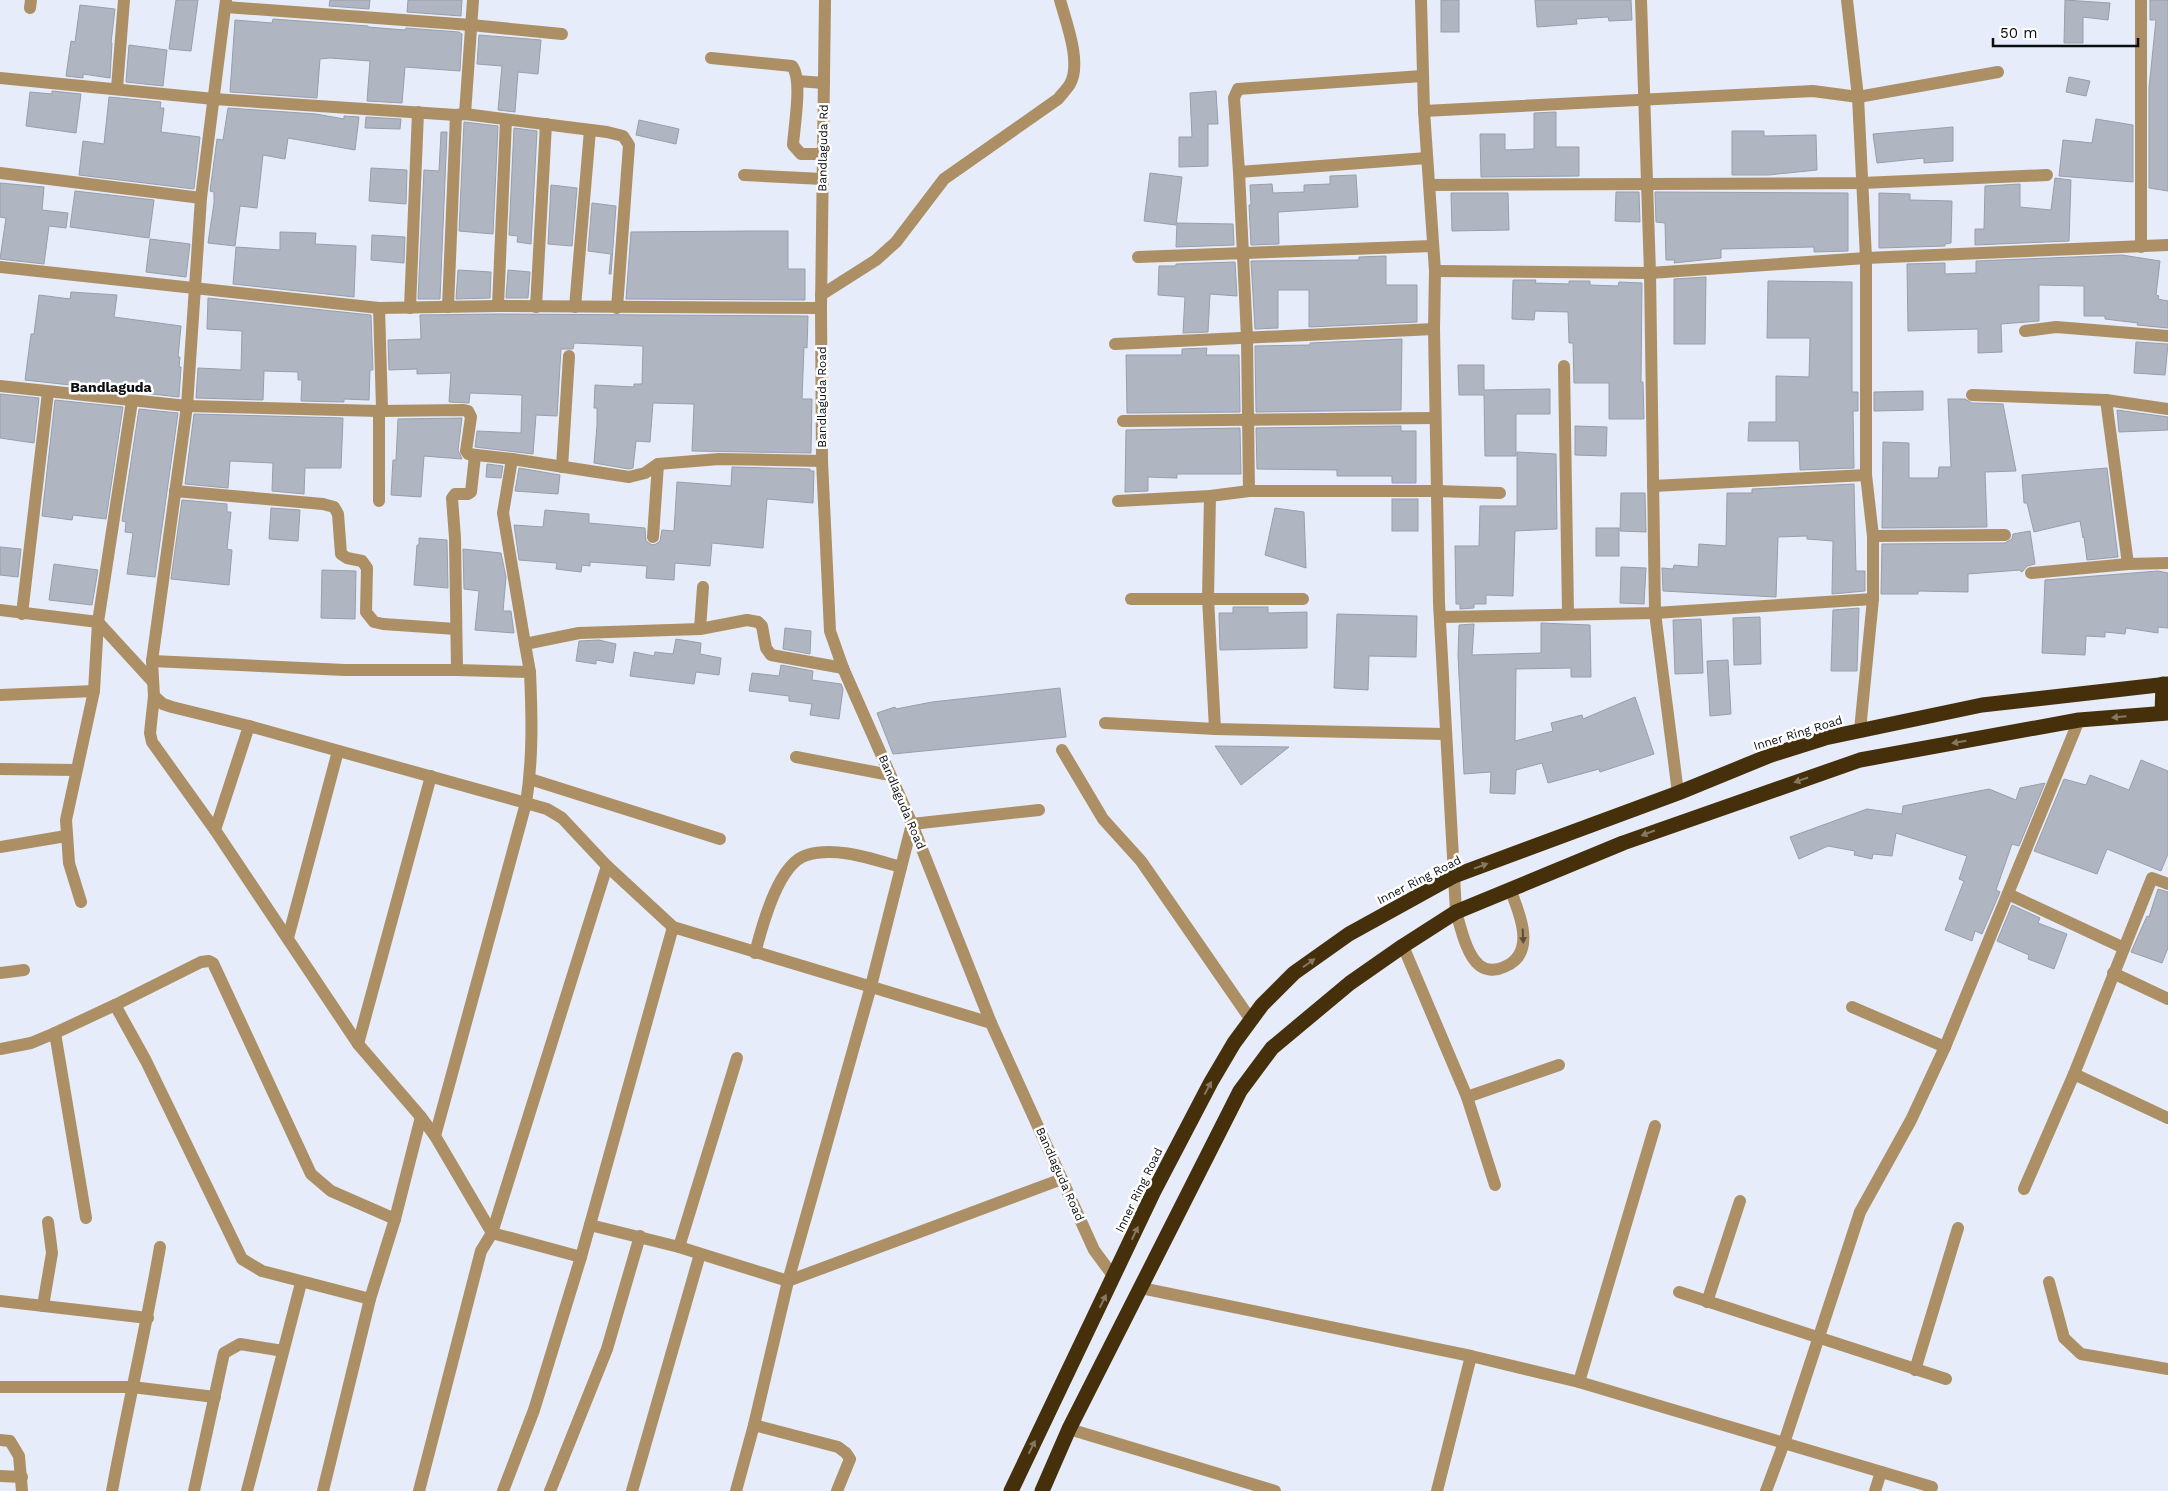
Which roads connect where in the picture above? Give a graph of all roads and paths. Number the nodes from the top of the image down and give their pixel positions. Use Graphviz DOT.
graph roads {
  1 [pos="124,0"];
  2 [pos="473,0"];
  3 [pos="825,0"];
  4 [pos="1060,0"];
  5 [pos="1421,0"];
  6 [pos="1641,0"];
  7 [pos="1847,0"];
  8 [pos="2141,0"];
  9 [pos="226,3"];
  10 [pos="471,25"];
  11 [pos="562,34"];
  12 [pos="711,58"];
  13 [pos="1998,72"];
  14 [pos="1422,76"];
  15 [pos="0,78"];
  16 [pos="797,81"];
  17 [pos="824,82"];
  18 [pos="117,88"];
  19 [pos="1858,97"];
  20 [pos="214,99"];
  21 [pos="1644,100"];
  22 [pos="1424,111"];
  23 [pos="418,112"];
  24 [pos="460,114"];
  25 [pos="506,120"];
  26 [pos="546,124"];
  27 [pos="590,130"];
  28 [pos="823,154"];
  29 [pos="1427,158"];
  30 [pos="1239,172"];
  31 [pos="0,173"];
  32 [pos="744,174"];
  33 [pos="2047,175"];
  34 [pos="823,179"];
  35 [pos="1862,183"];
  36 [pos="1430,184"];
  37 [pos="1647,184"];
  38 [pos="201,198"];
  39 [pos="2168,244"];
  40 [pos="1432,246"];
  41 [pos="2141,247"];
  42 [pos="1242,252"];
  43 [pos="1138,257"];
  44 [pos="1866,258"];
  45 [pos="0,267"];
  46 [pos="1435,271"];
  47 [pos="1650,273"];
  48 [pos="194,288"];
  49 [pos="821,302"];
  50 [pos="498,306"];
  51 [pos="536,307"];
  52 [pos="575,307"];
  53 [pos="379,308"];
  54 [pos="410,308"];
  55 [pos="448,308"];
  56 [pos="617,308"];
  57 [pos="1434,329"];
  58 [pos="2025,330"];
  59 [pos="2168,336"];
  60 [pos="1247,338"];
  61 [pos="1115,344"];
  62 [pos="569,356"];
  63 [pos="1564,366"];
  64 [pos="0,386"];
  65 [pos="48,392"];
  66 [pos="1972,395"];
  67 [pos="2106,400"];
  68 [pos="132,401"];
  69 [pos="187,406"];
  70 [pos="2168,409"];
  71 [pos="379,411"];
  72 [pos="1435,418"];
  73 [pos="1247,420"];
  74 [pos="1123,422"];
  75 [pos="475,456"];
  76 [pos="512,459"];
  77 [pos="822,461"];
  78 [pos="658,464"];
  79 [pos="562,467"];
  80 [pos="1866,475"];
  81 [pos="1653,486"];
  82 [pos="1249,490"];
  83 [pos="175,491"];
  84 [pos="1436,491"];
  85 [pos="1500,493"];
  86 [pos="1210,496"];
  87 [pos="379,501"];
  88 [pos="1118,501"];
  89 [pos="2005,535"];
  90 [pos="1873,536"];
  91 [pos="653,537"];
  92 [pos="2168,563"];
  93 [pos="2128,564"];
  94 [pos="2031,573"];
  95 [pos="703,587"];
  96 [pos="1208,598"];
  97 [pos="1131,599"];
  98 [pos="1302,599"];
  99 [pos="1873,599"];
  100 [pos="0,610"];
  101 [pos="1568,613"];
  102 [pos="1654,613"];
  103 [pos="22,614"];
  104 [pos="1440,617"];
  105 [pos="98,622"];
  106 [pos="456,629"];
  107 [pos="700,629"];
  108 [pos="526,644"];
  109 [pos="152,661"];
  110 [pos="843,668"];
  111 [pos="457,670"];
  112 [pos="530,672"];
  113 [pos="153,682"];
  114 [pos="2166,684"];
  115 [pos="94,691"];
  116 [pos="0,695"];
  117 [pos="154,696"];
  118 [pos="2165,713"];
  119 [pos="2079,720"];
  120 [pos="1105,722"];
  121 [pos="249,726"];
  122 [pos="1214,728"];
  123 [pos="1860,730"];
  124 [pos="1445,734"];
  125 [pos="1062,750"];
  126 [pos="338,752"];
  127 [pos="796,757"];
  128 [pos="0,769"];
  129 [pos="76,770"];
  130 [pos="890,774"];
  131 [pos="431,776"];
  132 [pos="530,778"];
  133 [pos="1678,793"];
  134 [pos="526,804"];
  135 [pos="1039,810"];
  136 [pos="912,824"];
  137 [pos="215,830"];
  138 [pos="66,836"];
  139 [pos="720,839"];
  140 [pos="0,847"];
  141 [pos="606,866"];
  142 [pos="901,867"];
  143 [pos="1454,876"];
  144 [pos="2168,884"];
  145 [pos="1510,889"];
  146 [pos="2008,894"];
  147 [pos="82,902"];
  148 [pos="1456,912"];
  149 [pos="673,927"];
  150 [pos="288,938"];
  151 [pos="1403,946"];
  152 [pos="2124,948"];
  153 [pos="755,953"];
  154 [pos="24,970"];
  155 [pos="0,973"];
  156 [pos="2113,973"];
  157 [pos="871,986"];
  158 [pos="2168,999"];
  159 [pos="115,1005"];
  160 [pos="1852,1007"];
  161 [pos="1251,1020"];
  162 [pos="991,1023"];
  163 [pos="55,1034"];
  164 [pos="358,1044"];
  165 [pos="1945,1047"];
  166 [pos="0,1049"];
  167 [pos="737,1058"];
  168 [pos="1559,1065"];
  169 [pos="2074,1074"];
  170 [pos="1467,1097"];
  171 [pos="421,1117"];
  172 [pos="2168,1118"];
  173 [pos="1654,1126"];
  174 [pos="435,1136"];
  175 [pos="1062,1179"];
  176 [pos="1495,1185"];
  177 [pos="2024,1189"];
  178 [pos="1740,1201"];
  179 [pos="86,1218"];
  180 [pos="395,1219"];
  181 [pos="48,1222"];
  182 [pos="590,1224"];
  183 [pos="1958,1228"];
  184 [pos="492,1233"];
  185 [pos="640,1236"];
  186 [pos="160,1247"];
  187 [pos="679,1247"];
  188 [pos="700,1254"];
  189 [pos="581,1257"];
  190 [pos="1114,1277"];
  191 [pos="788,1281"];
  192 [pos="2049,1282"];
  193 [pos="302,1283"];
  194 [pos="1141,1288"];
  195 [pos="1679,1292"];
  196 [pos="370,1299"];
  197 [pos="0,1300"];
  198 [pos="1707,1302"];
  199 [pos="43,1306"];
  200 [pos="148,1318"];
  201 [pos="1818,1339"];
  202 [pos="284,1351"];
  203 [pos="1470,1356"];
  204 [pos="2168,1368"];
  205 [pos="1915,1370"];
  206 [pos="1946,1379"];
  207 [pos="1578,1382"];
  208 [pos="0,1387"];
  209 [pos="132,1387"];
  210 [pos="215,1397"];
  211 [pos="754,1425"];
  212 [pos="1069,1429"];
  213 [pos="0,1440"];
  214 [pos="1784,1443"];
  215 [pos="1881,1472"];
  216 [pos="0,1476"];
  217 [pos="22,1477"];
  218 [pos="1932,1487"];
  219 [pos="326,1490"];
  220 [pos="22,1491"];
  221 [pos="112,1491"];
  222 [pos="194,1491"];
  223 [pos="247,1491"];
  224 [pos="419,1491"];
  225 [pos="503,1491"];
  226 [pos="550,1491"];
  227 [pos="632,1491"];
  228 [pos="736,1491"];
  229 [pos="837,1491"];
  230 [pos="1011,1491"];
  231 [pos="1042,1491"];
  232 [pos="1275,1491"];
  233 [pos="1437,1491"];
  234 [pos="1766,1491"];
  235 [pos="1875,1491"];
  1 -- 18 [label="street"];
  2 -- 10 [label="street"];
  3 -- 17 [label="street, Bandlaguda Rd"];
  4 -- 49 [label="street"];
  5 -- 14 [label="street"];
  6 -- 21 [label="street"];
  7 -- 19 [label="street"];
  8 -- 41 [label="street"];
  9 -- 10 [label="street"];
  9 -- 20 [label="street"];
  10 -- 11 [label="street"];
  10 -- 24 [label="street"];
  12 -- 16 [label="street"];
  13 -- 19 [label="street"];
  14 -- 22 [label="street"];
  14 -- 30 [label="street"];
  15 -- 18 [label="street"];
  16 -- 17 [label="street"];
  16 -- 28 [label="street"];
  17 -- 28 [label="street, Bandlaguda Rd"];
  18 -- 20 [label="street"];
  19 -- 21 [label="street"];
  19 -- 35 [label="street"];
  20 -- 23 [label="street"];
  20 -- 38 [label="street"];
  21 -- 22 [label="street"];
  21 -- 37 [label="street"];
  22 -- 29 [label="street"];
  23 -- 24 [label="street"];
  23 -- 54 [label="street"];
  24 -- 25 [label="street"];
  24 -- 55 [label="street"];
  25 -- 26 [label="street"];
  25 -- 50 [label="street"];
  26 -- 27 [label="street"];
  26 -- 51 [label="street"];
  27 -- 52 [label="street"];
  27 -- 56 [label="street"];
  28 -- 34 [label="street, Bandlaguda Rd"];
  29 -- 30 [label="street"];
  29 -- 36 [label="street"];
  30 -- 42 [label="street"];
  31 -- 38 [label="street"];
  32 -- 34 [label="street"];
  33 -- 35 [label="street"];
  34 -- 49 [label="street, Bandlaguda Rd"];
  35 -- 37 [label="street"];
  35 -- 44 [label="street"];
  36 -- 37 [label="street"];
  36 -- 40 [label="street"];
  37 -- 47 [label="street"];
  38 -- 48 [label="street"];
  39 -- 41 [label="street"];
  40 -- 42 [label="street"];
  40 -- 46 [label="street"];
  41 -- 44 [label="street"];
  42 -- 43 [label="street"];
  42 -- 60 [label="street"];
  44 -- 47 [label="street"];
  44 -- 80 [label="street"];
  45 -- 48 [label="street"];
  46 -- 47 [label="street"];
  46 -- 57 [label="street"];
  47 -- 81 [label="street"];
  48 -- 53 [label="street"];
  48 -- 69 [label="street"];
  49 -- 56 [label="street"];
  49 -- 77 [label="street, Bandlaguda Road"];
  50 -- 51 [label="street"];
  50 -- 55 [label="street"];
  51 -- 52 [label="street"];
  52 -- 56 [label="street"];
  53 -- 54 [label="street"];
  53 -- 71 [label="street"];
  54 -- 55 [label="street"];
  57 -- 60 [label="street"];
  57 -- 72 [label="street"];
  58 -- 59 [label="street"];
  60 -- 61 [label="street"];
  60 -- 73 [label="street"];
  62 -- 79 [label="street"];
  63 -- 101 [label="street"];
  64 -- 65 [label="street"];
  65 -- 68 [label="street"];
  65 -- 103 [label="street"];
  66 -- 67 [label="street"];
  67 -- 70 [label="street"];
  67 -- 93 [label="street"];
  68 -- 69 [label="street"];
  68 -- 105 [label="street"];
  69 -- 71 [label="street"];
  69 -- 83 [label="street"];
  71 -- 75 [label="street"];
  71 -- 87 [label="street"];
  72 -- 73 [label="street"];
  72 -- 84 [label="street"];
  73 -- 74 [label="street"];
  73 -- 82 [label="street"];
  75 -- 76 [label="street"];
  75 -- 106 [label="street"];
  76 -- 79 [label="street"];
  76 -- 108 [label="street"];
  77 -- 78 [label="street"];
  77 -- 110 [label="street, Bandlaguda Road"];
  78 -- 79 [label="street"];
  78 -- 91 [label="street"];
  80 -- 81 [label="street"];
  80 -- 90 [label="street"];
  81 -- 102 [label="street"];
  82 -- 84 [label="street"];
  82 -- 86 [label="street"];
  83 -- 106 [label="street"];
  83 -- 109 [label="street"];
  84 -- 85 [label="street"];
  84 -- 104 [label="street"];
  86 -- 88 [label="street"];
  86 -- 96 [label="street"];
  89 -- 90 [label="street"];
  90 -- 99 [label="street"];
  92 -- 93 [label="street"];
  93 -- 94 [label="street"];
  95 -- 107 [label="street"];
  96 -- 97 [label="street"];
  96 -- 98 [label="street"];
  96 -- 122 [label="street"];
  99 -- 102 [label="street"];
  99 -- 123 [label="street"];
  100 -- 103 [label="street"];
  101 -- 102 [label="street"];
  101 -- 104 [label="street"];
  102 -- 133 [label="street"];
  103 -- 105 [label="street"];
  104 -- 124 [label="street"];
  105 -- 113 [label="street"];
  105 -- 115 [label="street"];
  106 -- 111 [label="street"];
  107 -- 108 [label="street"];
  107 -- 110 [label="street"];
  108 -- 112 [label="street"];
  109 -- 111 [label="street"];
  109 -- 113 [label="street"];
  110 -- 130 [label="street, Bandlaguda Road"];
  111 -- 112 [label="street"];
  112 -- 132 [label="street"];
  113 -- 117 [label="street"];
  114 -- 118 [label="highway"];
  114 -- 123 [label="highway, Inner Ring Road"];
  115 -- 116 [label="street"];
  115 -- 129 [label="street"];
  117 -- 121 [label="street"];
  117 -- 137 [label="street"];
  118 -- 119 [label="highway, one-way"];
  119 -- 145 [label="highway, one-way"];
  119 -- 146 [label="street"];
  120 -- 122 [label="street"];
  121 -- 126 [label="street"];
  121 -- 137 [label="street"];
  122 -- 124 [label="street"];
  123 -- 133 [label="highway, Inner Ring Road"];
  124 -- 143 [label="street"];
  125 -- 161 [label="street"];
  126 -- 131 [label="street"];
  126 -- 150 [label="street"];
  127 -- 130 [label="street"];
  128 -- 129 [label="street"];
  129 -- 138 [label="street"];
  130 -- 136 [label="street, Bandlaguda Road"];
  131 -- 134 [label="street"];
  131 -- 164 [label="street"];
  132 -- 134 [label="street"];
  132 -- 139 [label="street"];
  143 -- 133 [label="highway, Inner Ring Road, one-way"];
  134 -- 141 [label="street"];
  134 -- 174 [label="street"];
  135 -- 136 [label="street"];
  136 -- 142 [label="street"];
  136 -- 162 [label="street, Bandlaguda Road"];
  137 -- 150 [label="street"];
  138 -- 140 [label="street"];
  138 -- 147 [label="street"];
  141 -- 149 [label="street"];
  141 -- 184 [label="street"];
  142 -- 153 [label="street"];
  142 -- 157 [label="street"];
  143 -- 148 [label="street"];
  161 -- 143 [label="highway, Inner Ring Road, one-way"];
  144 -- 152 [label="street"];
  145 -- 148 [label="highway"];
  145 -- 148 [label="street, one-way"];
  146 -- 152 [label="street"];
  146 -- 165 [label="street"];
  148 -- 151 [label="highway"];
  149 -- 153 [label="street"];
  149 -- 182 [label="street"];
  150 -- 164 [label="street"];
  151 -- 170 [label="street"];
  151 -- 194 [label="highway"];
  152 -- 156 [label="street"];
  153 -- 157 [label="street"];
  154 -- 155 [label="street"];
  156 -- 158 [label="street"];
  156 -- 169 [label="street"];
  157 -- 162 [label="street"];
  157 -- 191 [label="street"];
  159 -- 163 [label="street"];
  159 -- 180 [label="street"];
  159 -- 193 [label="street"];
  160 -- 165 [label="street"];
  190 -- 161 [label="highway, Inner Ring Road, one-way"];
  162 -- 175 [label="street, Bandlaguda Road"];
  163 -- 166 [label="street"];
  163 -- 179 [label="street"];
  164 -- 171 [label="street"];
  165 -- 201 [label="street"];
  167 -- 187 [label="street"];
  168 -- 170 [label="street"];
  169 -- 172 [label="street"];
  169 -- 177 [label="street"];
  170 -- 176 [label="street"];
  171 -- 174 [label="street"];
  171 -- 180 [label="street"];
  173 -- 207 [label="street"];
  174 -- 184 [label="street"];
  175 -- 190 [label="street, Bandlaguda Road"];
  175 -- 191 [label="street"];
  178 -- 198 [label="street"];
  180 -- 196 [label="street"];
  181 -- 199 [label="street"];
  182 -- 185 [label="street"];
  182 -- 189 [label="street"];
  183 -- 205 [label="street"];
  184 -- 189 [label="street"];
  184 -- 224 [label="street"];
  185 -- 187 [label="street"];
  185 -- 226 [label="street"];
  186 -- 200 [label="street"];
  187 -- 188 [label="street"];
  188 -- 191 [label="street"];
  188 -- 227 [label="street"];
  189 -- 225 [label="street"];
  230 -- 190 [label="highway, Inner Ring Road, one-way"];
  191 -- 211 [label="street"];
  192 -- 204 [label="street"];
  193 -- 196 [label="street"];
  193 -- 202 [label="street"];
  194 -- 203 [label="street"];
  194 -- 212 [label="highway"];
  195 -- 198 [label="street"];
  196 -- 219 [label="street"];
  197 -- 199 [label="street"];
  198 -- 201 [label="street"];
  199 -- 200 [label="street"];
  200 -- 209 [label="street"];
  201 -- 205 [label="street"];
  201 -- 214 [label="street"];
  202 -- 210 [label="street"];
  202 -- 223 [label="street"];
  203 -- 207 [label="street"];
  203 -- 233 [label="street"];
  205 -- 206 [label="street"];
  207 -- 214 [label="street"];
  208 -- 209 [label="street"];
  209 -- 210 [label="street"];
  209 -- 221 [label="street"];
  210 -- 222 [label="street"];
  211 -- 228 [label="street"];
  211 -- 229 [label="street"];
  212 -- 231 [label="highway"];
  212 -- 232 [label="street"];
  213 -- 217 [label="street"];
  214 -- 215 [label="street"];
  214 -- 234 [label="street"];
  215 -- 218 [label="street"];
  215 -- 235 [label="street"];
  216 -- 217 [label="street"];
  217 -- 220 [label="street"];
}
